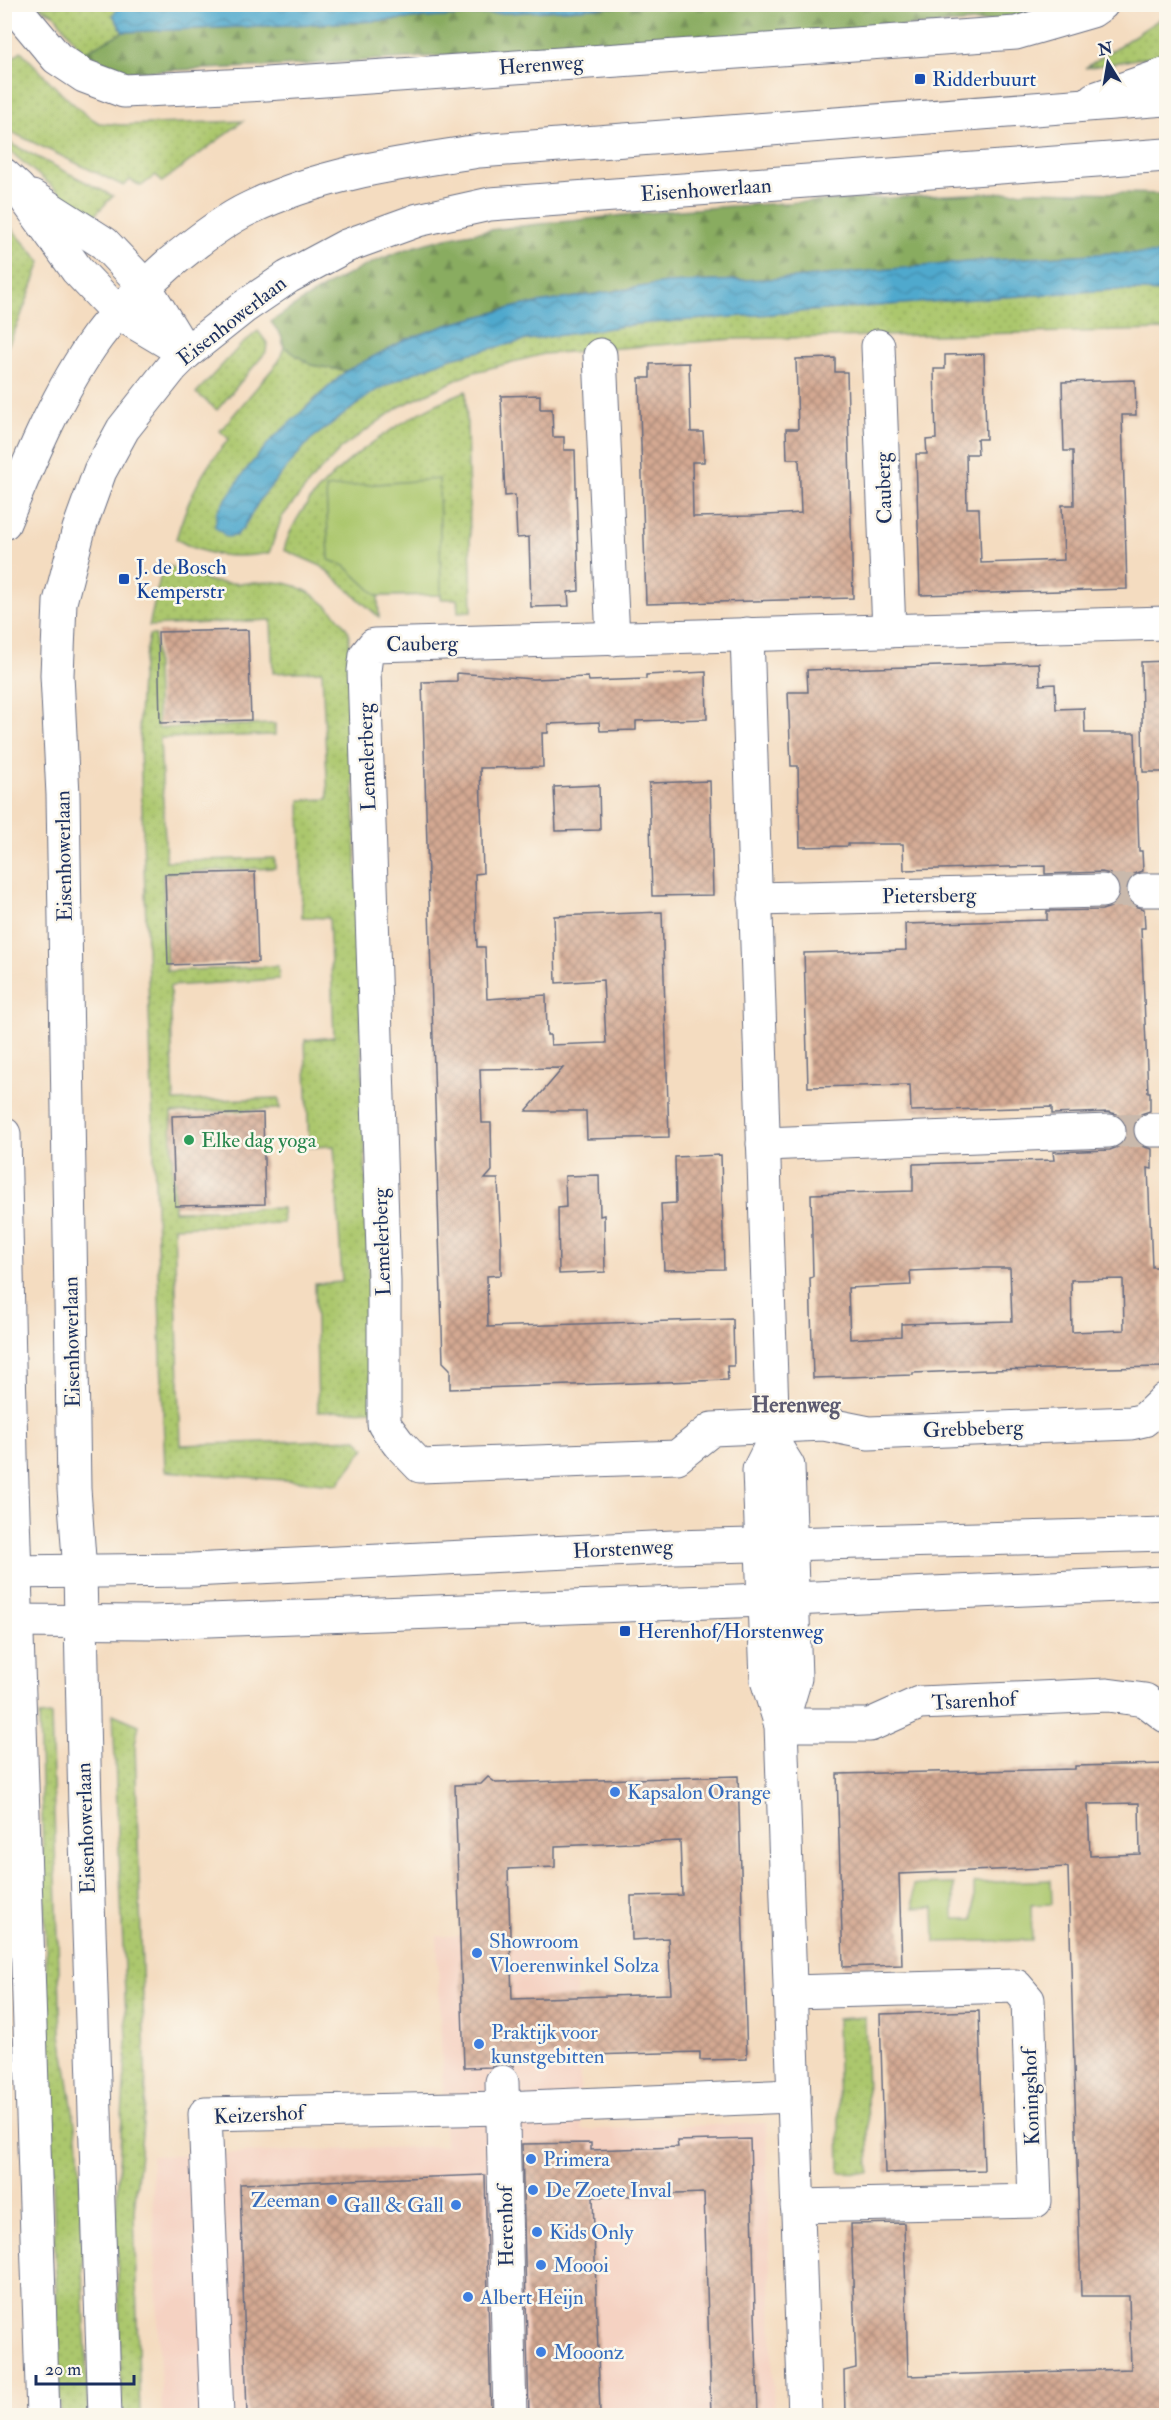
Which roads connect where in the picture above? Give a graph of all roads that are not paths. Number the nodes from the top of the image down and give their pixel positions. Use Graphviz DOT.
graph roads {
  1 [pos="1102,4"];
  2 [pos="4,7"];
  3 [pos="1167,74"];
  4 [pos="1167,99"];
  5 [pos="1071,107"];
  6 [pos="1167,155"];
  7 [pos="11,181"];
  8 [pos="144,285"];
  9 [pos="117,312"];
  10 [pos="879,346"];
  11 [pos="186,353"];
  12 [pos="600,355"];
  13 [pos="4,523"];
  14 [pos="1167,623"];
  15 [pos="889,630"];
  16 [pos="747,634"];
  17 [pos="613,639"];
  18 [pos="374,645"];
  19 [pos="1102,891"];
  20 [pos="755,899"];
  21 [pos="1109,1131"];
  22 [pos="4,1134"];
  23 [pos="763,1144"];
  24 [pos="1167,1399"];
  25 [pos="773,1434"];
  26 [pos="1167,1534"];
  27 [pos="776,1545"];
  28 [pos="10,1572"];
  29 [pos="80,1572"];
  30 [pos="1167,1583"];
  31 [pos="778,1600"];
  32 [pos="11,1621"];
  33 [pos="81,1623"];
  34 [pos="1167,1716"];
  35 [pos="781,1725"];
  36 [pos="790,1992"];
  37 [pos="502,2095"];
  38 [pos="794,2096"];
  39 [pos="797,2206"];
  40 [pos="43,2415"];
  41 [pos="105,2415"];
  42 [pos="218,2415"];
  43 [pos="510,2415"];
  44 [pos="805,2415"];
  1 -- 2 [label="street, Herenweg"];
  3 -- 5 [label="street"];
  4 -- 5 [label="street"];
  5 -- 8 [label="street"];
  6 -- 11 [label="street, Eisenhowerlaan"];
  7 -- 8 [label="street"];
  7 -- 9 [label="street"];
  8 -- 9 [label="street"];
  8 -- 11 [label="street"];
  9 -- 11 [label="street"];
  9 -- 13 [label="street"];
  10 -- 15 [label="street, Cauberg"];
  11 -- 29 [label="street, Eisenhowerlaan"];
  12 -- 17 [label="street"];
  14 -- 15 [label="street, Cauberg"];
  15 -- 16 [label="street, Cauberg"];
  16 -- 17 [label="street, Cauberg"];
  16 -- 20 [label="street"];
  17 -- 18 [label="street, Cauberg"];
  18 -- 25 [label="street, Lemelerberg"];
  19 -- 20 [label="street, Pietersberg"];
  20 -- 23 [label="street"];
  21 -- 23 [label="street"];
  22 -- 28 [label="street"];
  23 -- 25 [label="street"];
  24 -- 25 [label="street, Grebbeberg"];
  25 -- 27 [label="street"];
  26 -- 27 [label="street, Horstenweg"];
  27 -- 29 [label="street, Horstenweg"];
  27 -- 31 [label="street"];
  28 -- 29 [label="street, Horstenweg"];
  28 -- 32 [label="street"];
  29 -- 33 [label="street, Eisenhowerlaan"];
  30 -- 31 [label="street"];
  31 -- 33 [label="street"];
  31 -- 35 [label="street"];
  32 -- 33 [label="street"];
  32 -- 40 [label="street"];
  33 -- 41 [label="street, Eisenhowerlaan"];
  34 -- 35 [label="street, Tsarenhof"];
  35 -- 36 [label="street"];
  36 -- 38 [label="street"];
  36 -- 39 [label="street, Koningshof"];
  37 -- 38 [label="street, Keizershof"];
  37 -- 42 [label="street, Keizershof"];
  37 -- 43 [label="street, Herenhof"];
  38 -- 39 [label="street"];
  39 -- 44 [label="street"];
}
